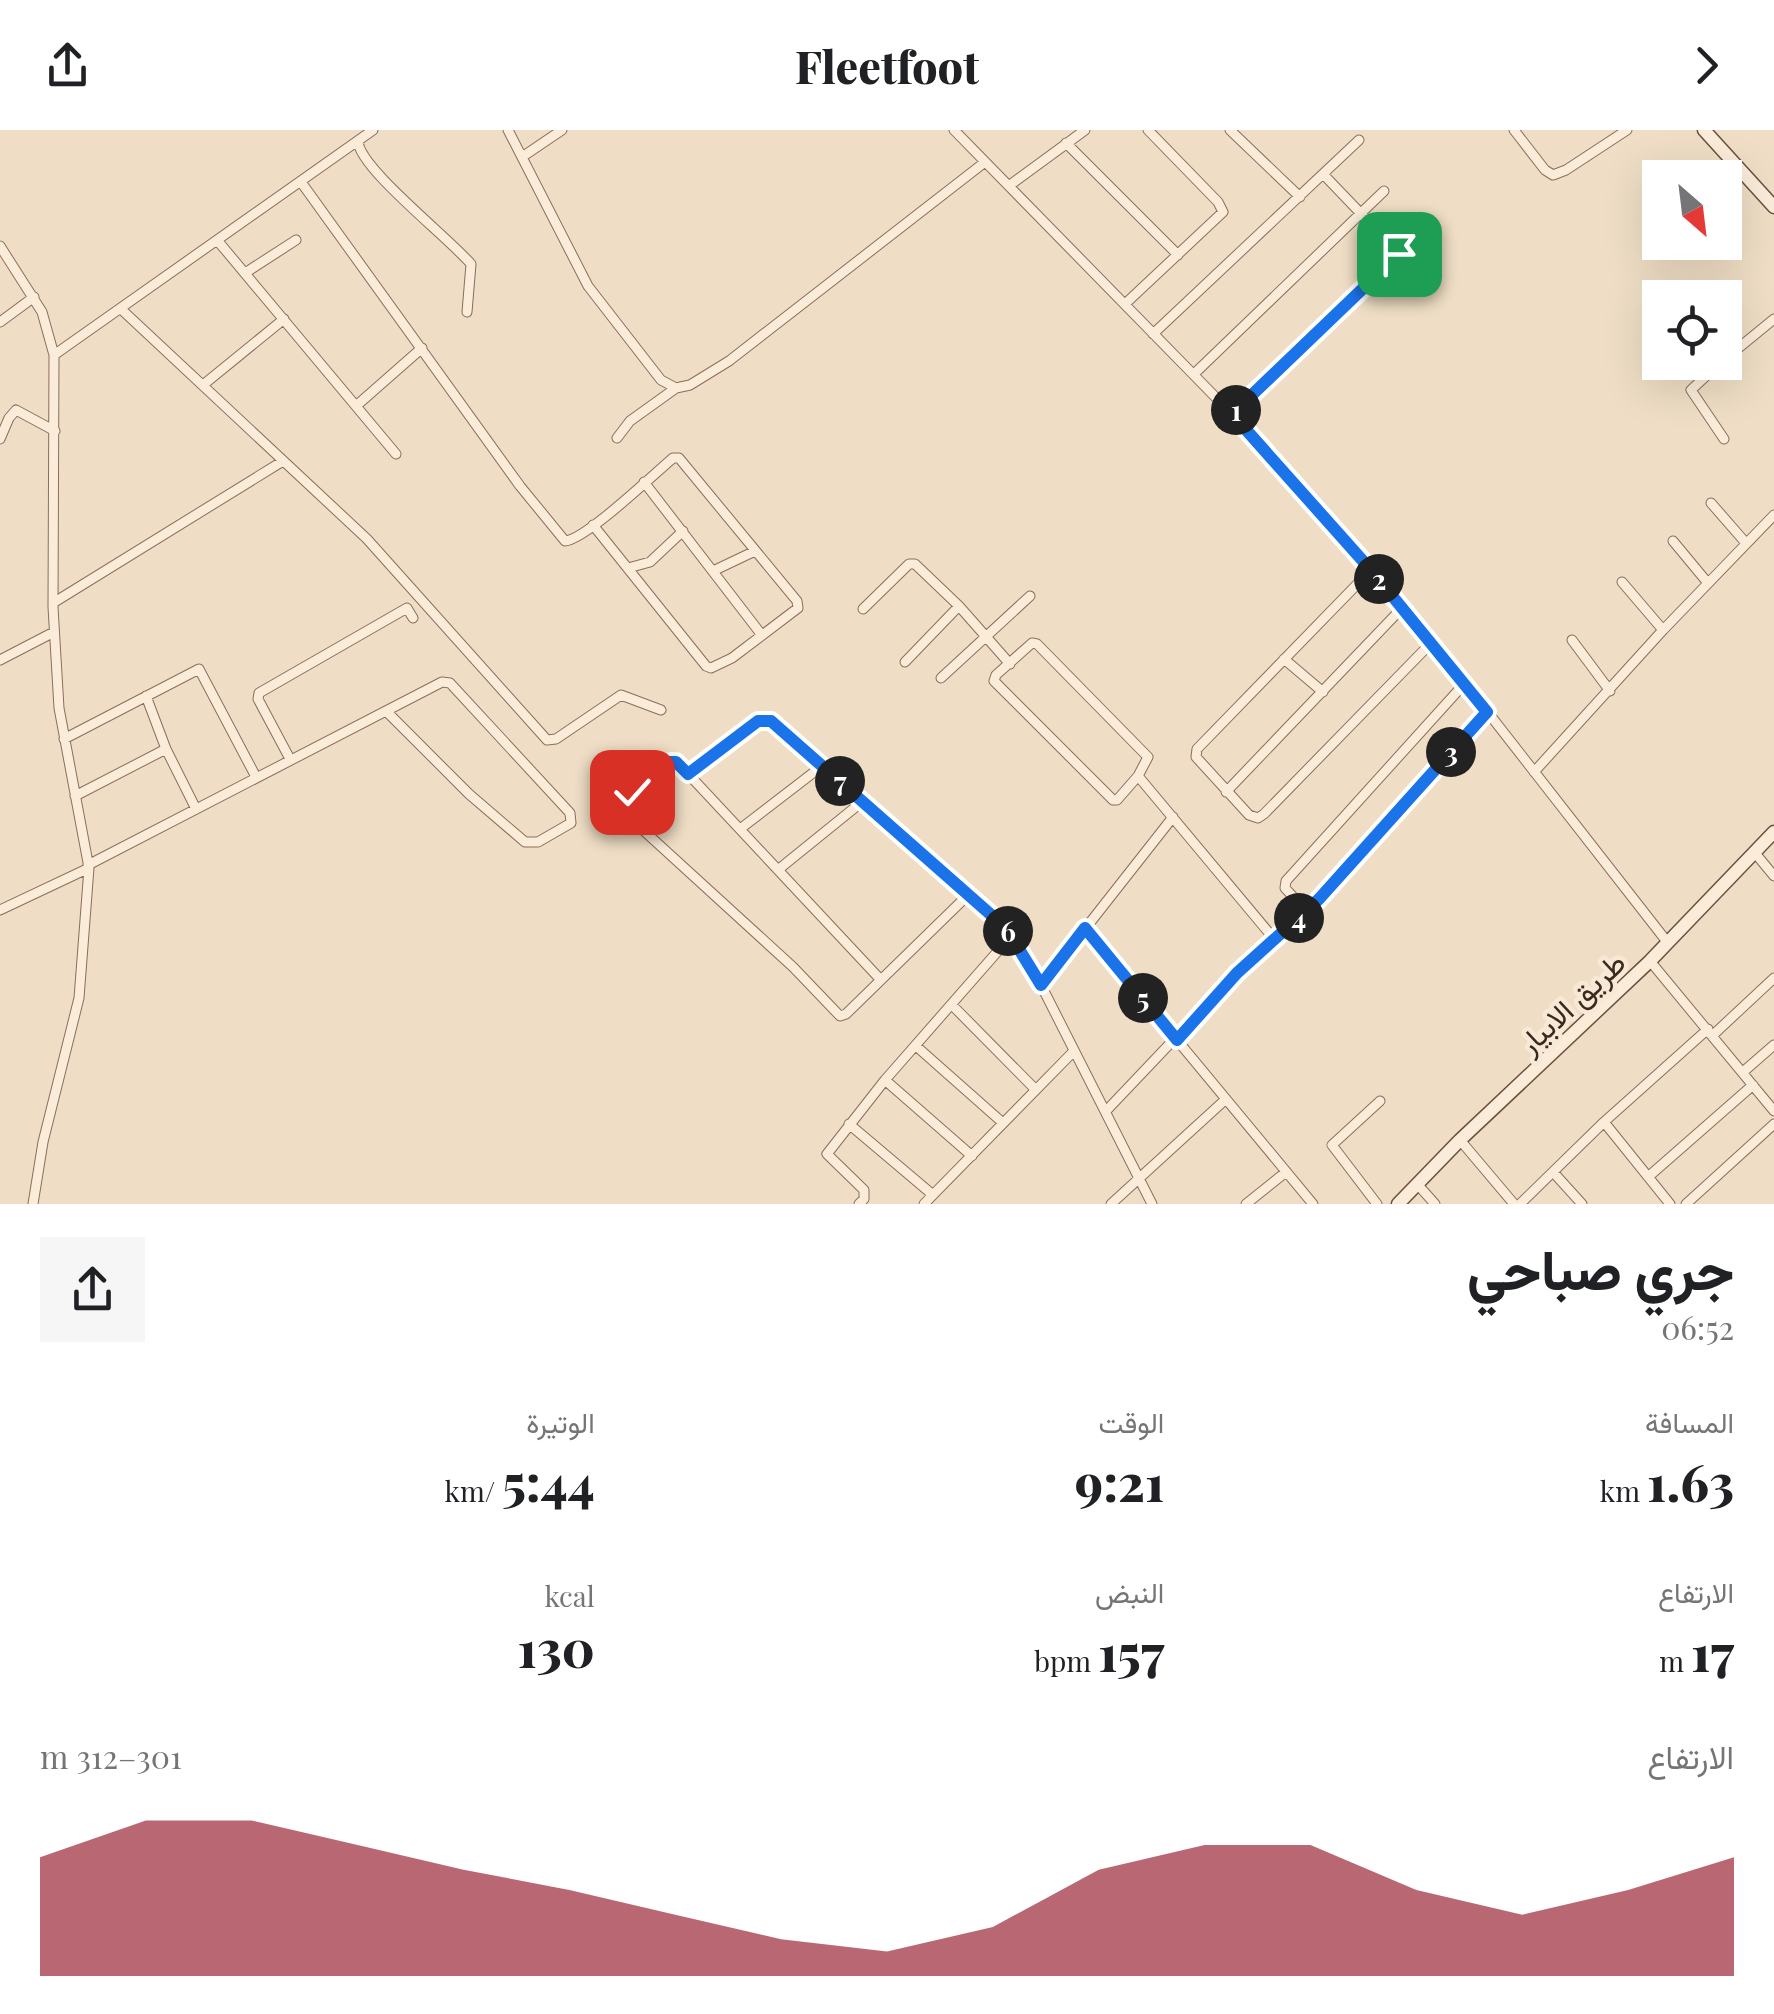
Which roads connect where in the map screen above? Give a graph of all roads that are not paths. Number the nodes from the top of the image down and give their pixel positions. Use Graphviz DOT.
graph roads {
  1 [pos="373,130"];
  2 [pos="508,130"];
  3 [pos="562,130"];
  4 [pos="954,130"];
  5 [pos="1085,130"];
  6 [pos="1148,130"];
  7 [pos="1230,130"];
  8 [pos="1514,130"];
  9 [pos="1627,130"];
  10 [pos="1704,130"];
  11 [pos="1359,140"];
  12 [pos="358,141"];
  13 [pos="1066,143"];
  14 [pos="522,157"];
  15 [pos="985,162"];
  16 [pos="1323,174"];
  17 [pos="302,182"];
  18 [pos="1010,185"];
  19 [pos="1384,192"];
  20 [pos="1300,197"];
  21 [pos="1771,198"];
  22 [pos="1360,215"];
  23 [pos="217,240"];
  24 [pos="296,240"];
  25 [pos="0,246"];
  26 [pos="1399,254"];
  27 [pos="1178,256"];
  28 [pos="1416,271"];
  29 [pos="245,273"];
  30 [pos="34,297"];
  31 [pos="1125,304"];
  32 [pos="122,309"];
  33 [pos="467,312"];
  34 [pos="284,319"];
  35 [pos="1774,319"];
  36 [pos="0,322"];
  37 [pos="1153,334"];
  38 [pos="1742,345"];
  39 [pos="422,348"];
  40 [pos="54,354"];
  41 [pos="1194,374"];
  42 [pos="1702,380"];
  43 [pos="203,385"];
  44 [pos="676,388"];
  45 [pos="356,406"];
  46 [pos="1232,414"];
  47 [pos="55,431"];
  48 [pos="618,438"];
  49 [pos="1724,438"];
  50 [pos="0,439"];
  51 [pos="396,454"];
  52 [pos="283,460"];
  53 [pos="644,482"];
  54 [pos="1711,503"];
  55 [pos="1772,520"];
  56 [pos="594,525"];
  57 [pos="684,532"];
  58 [pos="1674,542"];
  59 [pos="1745,542"];
  60 [pos="755,551"];
  61 [pos="628,568"];
  62 [pos="1371,570"];
  63 [pos="713,571"];
  64 [pos="1622,582"];
  65 [pos="1708,582"];
  66 [pos="1030,596"];
  67 [pos="53,603"];
  68 [pos="960,606"];
  69 [pos="1402,608"];
  70 [pos="863,609"];
  71 [pos="413,618"];
  72 [pos="1663,630"];
  73 [pos="54,632"];
  74 [pos="761,634"];
  75 [pos="985,637"];
  76 [pos="1572,640"];
  77 [pos="1431,642"];
  78 [pos="1284,659"];
  79 [pos="0,660"];
  80 [pos="905,662"];
  81 [pos="1010,664"];
  82 [pos="941,678"];
  83 [pos="1465,682"];
  84 [pos="1610,690"];
  85 [pos="1323,692"];
  86 [pos="146,696"];
  87 [pos="661,710"];
  88 [pos="386,711"];
  89 [pos="1487,712"];
  90 [pos="64,739"];
  91 [pos="166,749"];
  92 [pos="290,759"];
  93 [pos="822,766"];
  94 [pos="1534,772"];
  95 [pos="688,774"];
  96 [pos="1138,776"];
  97 [pos="256,777"];
  98 [pos="1226,792"];
  99 [pos="75,796"];
  100 [pos="863,801"];
  101 [pos="196,809"];
  102 [pos="1174,817"];
  103 [pos="740,829"];
  104 [pos="1774,832"];
  105 [pos="1755,853"];
  106 [pos="88,867"];
  107 [pos="779,869"];
  108 [pos="1774,876"];
  109 [pos="969,894"];
  110 [pos="0,910"];
  111 [pos="1307,912"];
  112 [pos="1085,928"];
  113 [pos="1012,935"];
  114 [pos="1274,940"];
  115 [pos="1668,942"];
  116 [pos="1650,961"];
  117 [pos="1774,978"];
  118 [pos="880,979"];
  119 [pos="1041,985"];
  120 [pos="952,1005"];
  121 [pos="1710,1032"];
  122 [pos="1177,1040"];
  123 [pos="1774,1045"];
  124 [pos="916,1046"];
  125 [pos="1073,1052"];
  126 [pos="1743,1072"];
  127 [pos="885,1080"];
  128 [pos="1754,1085"];
  129 [pos="1036,1090"];
  130 [pos="1226,1099"];
  131 [pos="1380,1101"];
  132 [pos="1106,1111"];
  133 [pos="1774,1111"];
  134 [pos="1604,1122"];
  135 [pos="1003,1123"];
  136 [pos="849,1124"];
  137 [pos="1774,1124"];
  138 [pos="1460,1140"];
  139 [pos="972,1156"];
  140 [pos="1286,1172"];
  141 [pos="1553,1172"];
  142 [pos="1138,1176"];
  143 [pos="1648,1178"];
  144 [pos="1418,1185"];
  145 [pos="933,1195"];
  146 [pos="34,1204"];
  147 [pos="859,1204"];
  148 [pos="924,1204"];
  149 [pos="1111,1204"];
  150 [pos="1152,1204"];
  151 [pos="1246,1204"];
  152 [pos="1313,1204"];
  153 [pos="1377,1204"];
  154 [pos="1398,1204"];
  155 [pos="1436,1204"];
  156 [pos="1517,1204"];
  157 [pos="1582,1204"];
  158 [pos="1670,1204"];
  159 [pos="1686,1204"];
  1 -- 12 [label="street"];
  2 -- 14 [label="street"];
  3 -- 14 [label="street"];
  4 -- 15 [label="street"];
  5 -- 13 [label="street"];
  6 -- 27 [label="street"];
  7 -- 20 [label="street"];
  8 -- 9 [label="street"];
  10 -- 21 [label="main road"];
  11 -- 16 [label="street"];
  12 -- 17 [label="street"];
  12 -- 33 [label="street"];
  13 -- 18 [label="street"];
  13 -- 27 [label="street"];
  14 -- 44 [label="street"];
  15 -- 18 [label="street"];
  15 -- 44 [label="street"];
  16 -- 20 [label="street"];
  16 -- 22 [label="street"];
  17 -- 23 [label="street"];
  17 -- 39 [label="street"];
  18 -- 31 [label="street"];
  19 -- 22 [label="street"];
  20 -- 37 [label="street"];
  22 -- 26 [label="street"];
  22 -- 41 [label="street"];
  23 -- 29 [label="street"];
  23 -- 32 [label="street"];
  24 -- 29 [label="street"];
  25 -- 30 [label="street"];
  26 -- 28 [label="street"];
  26 -- 46 [label="street"];
  27 -- 31 [label="street"];
  29 -- 34 [label="street"];
  30 -- 36 [label="street"];
  30 -- 40 [label="street"];
  31 -- 37 [label="street"];
  32 -- 40 [label="street"];
  32 -- 43 [label="street"];
  34 -- 43 [label="street"];
  34 -- 45 [label="street"];
  35 -- 38 [label="street"];
  37 -- 41 [label="street"];
  39 -- 45 [label="street"];
  39 -- 56 [label="street"];
  40 -- 47 [label="street"];
  41 -- 46 [label="street"];
  42 -- 49 [label="street"];
  43 -- 52 [label="street"];
  44 -- 48 [label="street"];
  45 -- 51 [label="street"];
  46 -- 62 [label="street"];
  47 -- 50 [label="street"];
  47 -- 67 [label="street"];
  52 -- 67 [label="street"];
  52 -- 87 [label="street"];
  53 -- 56 [label="street"];
  53 -- 57 [label="street"];
  53 -- 60 [label="street"];
  54 -- 59 [label="street"];
  55 -- 59 [label="street"];
  56 -- 61 [label="street"];
  57 -- 61 [label="street"];
  57 -- 63 [label="street"];
  58 -- 65 [label="street"];
  59 -- 65 [label="street"];
  60 -- 63 [label="street"];
  60 -- 74 [label="street"];
  61 -- 74 [label="street"];
  62 -- 69 [label="street"];
  62 -- 78 [label="street"];
  63 -- 74 [label="street"];
  64 -- 72 [label="street"];
  65 -- 72 [label="street"];
  66 -- 75 [label="street"];
  67 -- 73 [label="street"];
  68 -- 70 [label="street"];
  68 -- 75 [label="street"];
  68 -- 80 [label="street"];
  69 -- 77 [label="street"];
  69 -- 85 [label="street"];
  71 -- 92 [label="street"];
  72 -- 84 [label="street"];
  73 -- 79 [label="street"];
  73 -- 90 [label="street"];
  75 -- 81 [label="street"];
  75 -- 82 [label="street"];
  76 -- 84 [label="street"];
  77 -- 83 [label="street"];
  77 -- 98 [label="street"];
  78 -- 85 [label="street"];
  78 -- 98 [label="street"];
  81 -- 96 [label="street"];
  81 -- 96 [label="street"];
  83 -- 89 [label="street"];
  83 -- 111 [label="street"];
  84 -- 94 [label="street"];
  85 -- 98 [label="street"];
  86 -- 90 [label="street"];
  86 -- 91 [label="street"];
  86 -- 97 [label="street"];
  88 -- 88 [label="street"];
  88 -- 92 [label="street"];
  89 -- 94 [label="street"];
  89 -- 111 [label="street"];
  90 -- 99 [label="street"];
  91 -- 99 [label="street"];
  91 -- 101 [label="street"];
  92 -- 97 [label="street"];
  93 -- 95 [label="street"];
  93 -- 100 [label="street"];
  93 -- 103 [label="street"];
  94 -- 115 [label="street"];
  95 -- 103 [label="street"];
  95 -- 118 [label="street"];
  96 -- 102 [label="street"];
  97 -- 101 [label="street"];
  99 -- 106 [label="street"];
  100 -- 107 [label="street"];
  100 -- 109 [label="street"];
  101 -- 106 [label="street"];
  102 -- 112 [label="street"];
  102 -- 114 [label="street"];
  103 -- 107 [label="street"];
  104 -- 105 [label="main road, طريق الابيار"];
  105 -- 108 [label="street"];
  105 -- 115 [label="main road, طريق الابيار"];
  106 -- 110 [label="street"];
  106 -- 146 [label="street"];
  107 -- 118 [label="street"];
  109 -- 113 [label="street"];
  109 -- 118 [label="street"];
  111 -- 114 [label="street"];
  112 -- 119 [label="street"];
  112 -- 122 [label="street"];
  113 -- 119 [label="street"];
  113 -- 120 [label="street"];
  114 -- 122 [label="street"];
  115 -- 116 [label="main road, طريق الابيار"];
  116 -- 121 [label="street"];
  116 -- 138 [label="main road, طريق الابيار"];
  117 -- 121 [label="street"];
  119 -- 125 [label="street"];
  120 -- 124 [label="street"];
  120 -- 129 [label="street"];
  121 -- 126 [label="street"];
  121 -- 134 [label="street"];
  122 -- 130 [label="street"];
  122 -- 132 [label="street"];
  123 -- 126 [label="street"];
  124 -- 127 [label="street"];
  124 -- 135 [label="street"];
  125 -- 129 [label="street"];
  125 -- 132 [label="street"];
  126 -- 128 [label="street"];
  127 -- 136 [label="street"];
  127 -- 139 [label="street"];
  128 -- 133 [label="street"];
  128 -- 143 [label="street"];
  129 -- 135 [label="street"];
  130 -- 140 [label="street"];
  130 -- 142 [label="street"];
  131 -- 153 [label="street"];
  132 -- 142 [label="street"];
  134 -- 141 [label="street"];
  134 -- 143 [label="street"];
  135 -- 139 [label="street"];
  136 -- 145 [label="street"];
  136 -- 147 [label="street"];
  137 -- 159 [label="street"];
  138 -- 144 [label="main road, طريق الابيار"];
  138 -- 156 [label="street"];
  139 -- 145 [label="street"];
  140 -- 151 [label="street"];
  140 -- 152 [label="street"];
  141 -- 156 [label="street"];
  141 -- 157 [label="street"];
  142 -- 149 [label="street"];
  142 -- 150 [label="street"];
  143 -- 158 [label="street"];
  144 -- 154 [label="main road, طريق الابيار"];
  144 -- 155 [label="street"];
  145 -- 148 [label="street"];
}
